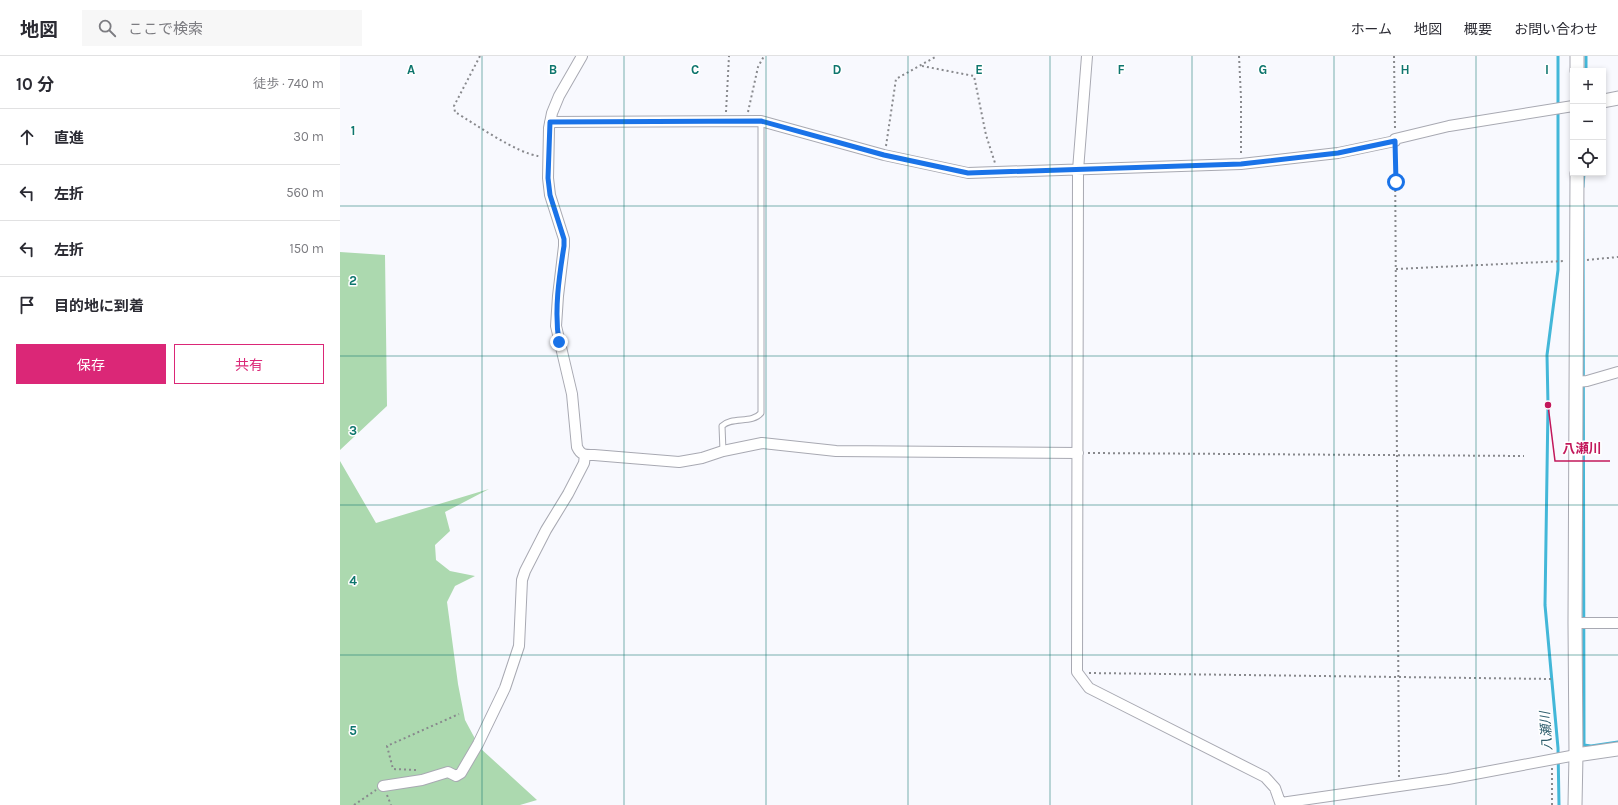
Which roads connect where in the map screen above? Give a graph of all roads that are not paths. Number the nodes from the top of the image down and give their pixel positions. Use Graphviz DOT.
graph roads {
  1 [pos="582,56"];
  2 [pos="1087,56"];
  3 [pos="1577,56"];
  4 [pos="1577,68"];
  5 [pos="1618,98"];
  6 [pos="1606,100"];
  7 [pos="1570,107"];
  8 [pos="761,121"];
  9 [pos="550,122"];
  10 [pos="1078,170"];
  11 [pos="1577,176"];
  12 [pos="1618,372"];
  13 [pos="1576,382"];
  14 [pos="723,451"];
  15 [pos="1078,453"];
  16 [pos="585,455"];
  17 [pos="1575,623"];
  18 [pos="1618,623"];
  19 [pos="1618,749"];
  20 [pos="1576,755"];
  21 [pos="383,786"];
  22 [pos="1281,804"];
  23 [pos="1575,805"];
  1 -- 9 [label="street"];
  2 -- 10 [label="street"];
  3 -- 4 [label="street"];
  5 -- 6 [label="street"];
  7 -- 10 [label="street"];
  8 -- 9 [label="street"];
  8 -- 10 [label="street"];
  8 -- 14 [label="lane"];
  9 -- 16 [label="street"];
  10 -- 15 [label="street"];
  11 -- 13 [label="street"];
  12 -- 13 [label="street"];
  13 -- 17 [label="street"];
  14 -- 15 [label="street"];
  14 -- 16 [label="street"];
  15 -- 22 [label="street"];
  16 -- 21 [label="street"];
  17 -- 18 [label="street"];
  17 -- 20 [label="street"];
  19 -- 20 [label="street"];
  20 -- 22 [label="street"];
  20 -- 23 [label="street"];
}
